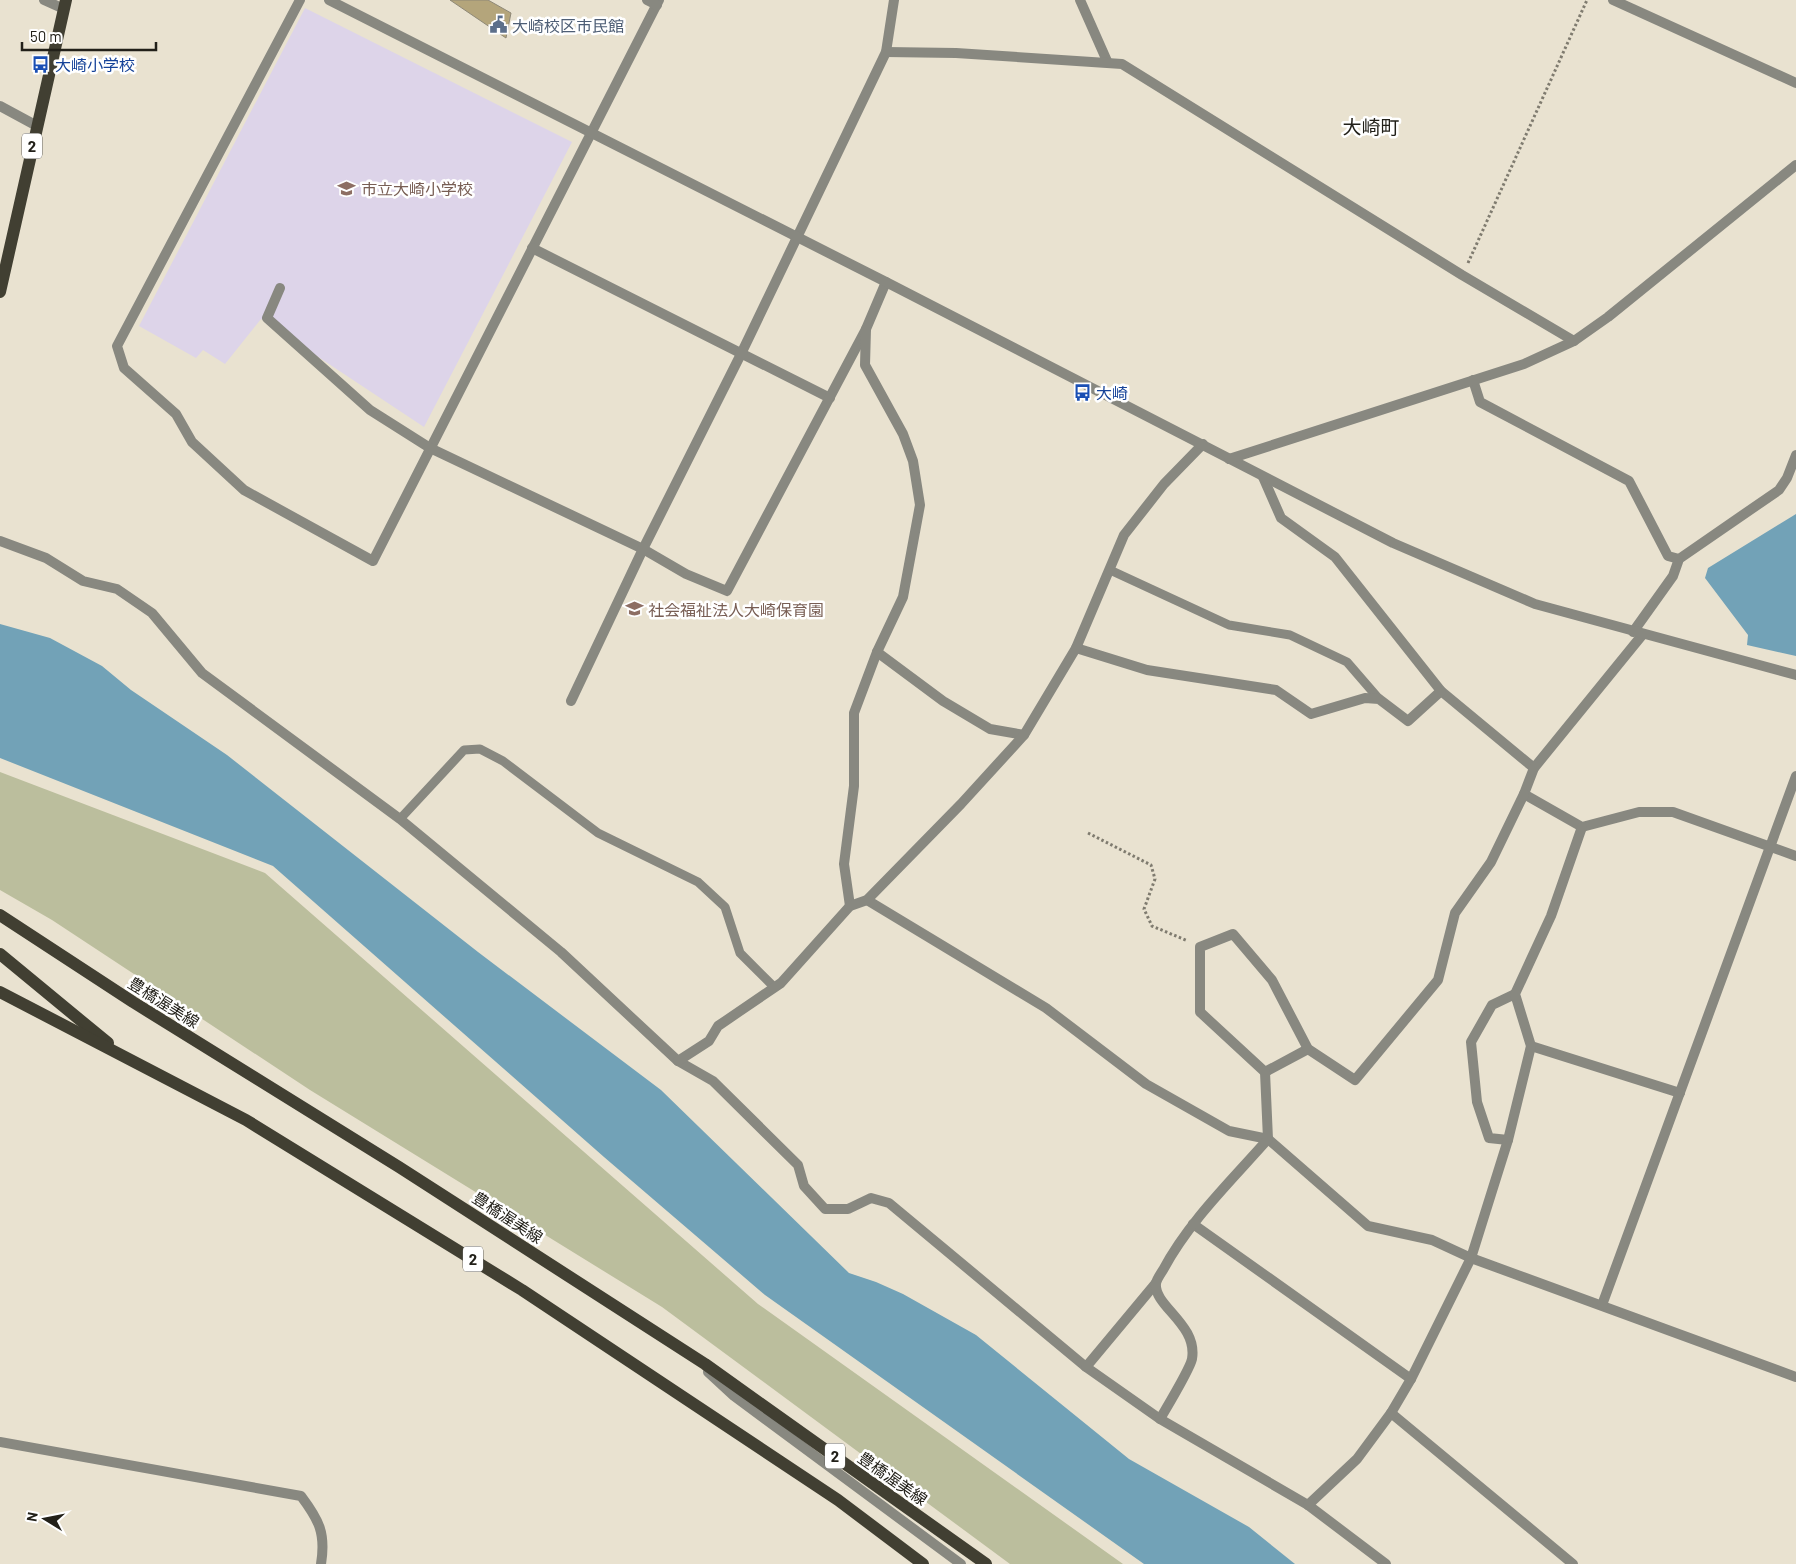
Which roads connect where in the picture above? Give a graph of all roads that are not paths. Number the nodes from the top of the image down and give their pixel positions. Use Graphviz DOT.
graph roads {
  1 [pos="44,0"];
  2 [pos="300,0"];
  3 [pos="329,0"];
  4 [pos="894,0"];
  5 [pos="1080,0"];
  6 [pos="1613,0"];
  7 [pos="654,2"];
  8 [pos="65,5"];
  9 [pos="886,52"];
  10 [pos="1107,61"];
  11 [pos="1796,83"];
  12 [pos="0,106"];
  13 [pos="37,126"];
  14 [pos="592,134"];
  15 [pos="1796,165"];
  16 [pos="797,238"];
  17 [pos="532,248"];
  18 [pos="886,282"];
  19 [pos="280,288"];
  20 [pos="0,292"];
  21 [pos="866,329"];
  22 [pos="1574,341"];
  23 [pos="741,354"];
  24 [pos="1473,380"];
  25 [pos="830,398"];
  26 [pos="1203,444"];
  27 [pos="430,448"];
  28 [pos="1796,455"];
  29 [pos="1229,459"];
  30 [pos="1263,476"];
  31 [pos="0,541"];
  32 [pos="643,549"];
  33 [pos="1679,559"];
  34 [pos="1110,570"];
  35 [pos="1638,633"];
  36 [pos="1076,648"];
  37 [pos="876,652"];
  38 [pos="1796,675"];
  39 [pos="1441,691"];
  40 [pos="1379,699"];
  41 [pos="571,701"];
  42 [pos="1024,735"];
  43 [pos="1534,768"];
  44 [pos="1796,776"];
  45 [pos="1524,794"];
  46 [pos="400,819"];
  47 [pos="1582,827"];
  48 [pos="1770,846"];
  49 [pos="1796,856"];
  50 [pos="867,900"];
  51 [pos="850,906"];
  52 [pos="0,915"];
  53 [pos="0,954"];
  54 [pos="774,987"];
  55 [pos="0,992"];
  56 [pos="1514,994"];
  57 [pos="1531,1046"];
  58 [pos="1308,1049"];
  59 [pos="126,1057"];
  60 [pos="678,1061"];
  61 [pos="1265,1072"];
  62 [pos="1680,1093"];
  63 [pos="1268,1139"];
  64 [pos="1508,1140"];
  65 [pos="1193,1224"];
  66 [pos="1471,1258"];
  67 [pos="1156,1283"];
  68 [pos="1602,1305"];
  69 [pos="683,1350"];
  70 [pos="1086,1367"];
  71 [pos="1796,1377"];
  72 [pos="1411,1379"];
  73 [pos="1390,1413"];
  74 [pos="1160,1419"];
  75 [pos="0,1442"];
  76 [pos="1308,1505"];
  77 [pos="320,1564"];
  78 [pos="924,1564"];
  79 [pos="961,1564"];
  80 [pos="986,1564"];
  81 [pos="1386,1564"];
  82 [pos="1573,1564"];
  1 -- 8 [label="street"];
  2 -- 27 [label="street"];
  3 -- 14 [label="street"];
  4 -- 9 [label="street"];
  5 -- 10 [label="street"];
  6 -- 11 [label="street"];
  7 -- 14 [label="street"];
  8 -- 13 [label="main road, 2"];
  9 -- 10 [label="street"];
  9 -- 16 [label="street"];
  10 -- 22 [label="street"];
  12 -- 13 [label="street"];
  13 -- 20 [label="main road, 2"];
  14 -- 16 [label="street"];
  14 -- 17 [label="street"];
  15 -- 22 [label="street"];
  16 -- 18 [label="street"];
  16 -- 23 [label="street"];
  17 -- 23 [label="street"];
  17 -- 27 [label="street"];
  18 -- 21 [label="street"];
  18 -- 26 [label="street"];
  19 -- 27 [label="street"];
  21 -- 25 [label="street"];
  21 -- 37 [label="street"];
  22 -- 24 [label="street"];
  23 -- 25 [label="street"];
  23 -- 32 [label="street"];
  24 -- 29 [label="street"];
  24 -- 33 [label="street"];
  25 -- 32 [label="street"];
  26 -- 29 [label="street"];
  26 -- 34 [label="street"];
  27 -- 32 [label="street"];
  28 -- 33 [label="street"];
  29 -- 30 [label="street"];
  30 -- 35 [label="street"];
  30 -- 39 [label="street"];
  31 -- 46 [label="street"];
  32 -- 41 [label="street"];
  33 -- 35 [label="street"];
  34 -- 36 [label="street"];
  34 -- 40 [label="lane"];
  35 -- 38 [label="street"];
  35 -- 43 [label="street"];
  36 -- 40 [label="street"];
  36 -- 42 [label="street"];
  37 -- 42 [label="street"];
  37 -- 51 [label="street"];
  39 -- 40 [label="street"];
  39 -- 43 [label="street"];
  42 -- 50 [label="street"];
  43 -- 45 [label="street"];
  44 -- 48 [label="street"];
  45 -- 47 [label="street"];
  45 -- 58 [label="street"];
  46 -- 54 [label="lane"];
  46 -- 60 [label="street"];
  47 -- 48 [label="street"];
  47 -- 56 [label="street"];
  48 -- 49 [label="street"];
  48 -- 62 [label="street"];
  50 -- 51 [label="street"];
  50 -- 63 [label="street"];
  51 -- 54 [label="street"];
  52 -- 69 [label="main road, 豊橋渥美線 / 2"];
  53 -- 59 [label="main road"];
  54 -- 60 [label="street"];
  55 -- 59 [label="main road, 2"];
  56 -- 57 [label="street"];
  56 -- 64 [label="street"];
  57 -- 62 [label="street"];
  57 -- 64 [label="street"];
  58 -- 61 [label="street"];
  58 -- 61 [label="street"];
  59 -- 78 [label="main road, 2"];
  60 -- 70 [label="street"];
  61 -- 63 [label="street"];
  62 -- 68 [label="street"];
  63 -- 65 [label="street"];
  63 -- 66 [label="street"];
  64 -- 66 [label="street"];
  65 -- 67 [label="street"];
  65 -- 72 [label="street"];
  66 -- 68 [label="street"];
  66 -- 72 [label="street"];
  67 -- 70 [label="street"];
  67 -- 74 [label="street"];
  68 -- 71 [label="street"];
  69 -- 79 [label="street"];
  69 -- 80 [label="main road, 豊橋渥美線 / 2"];
  70 -- 74 [label="street"];
  72 -- 73 [label="street"];
  73 -- 76 [label="street"];
  73 -- 82 [label="street"];
  74 -- 76 [label="street"];
  75 -- 77 [label="street"];
  76 -- 81 [label="street"];
}
